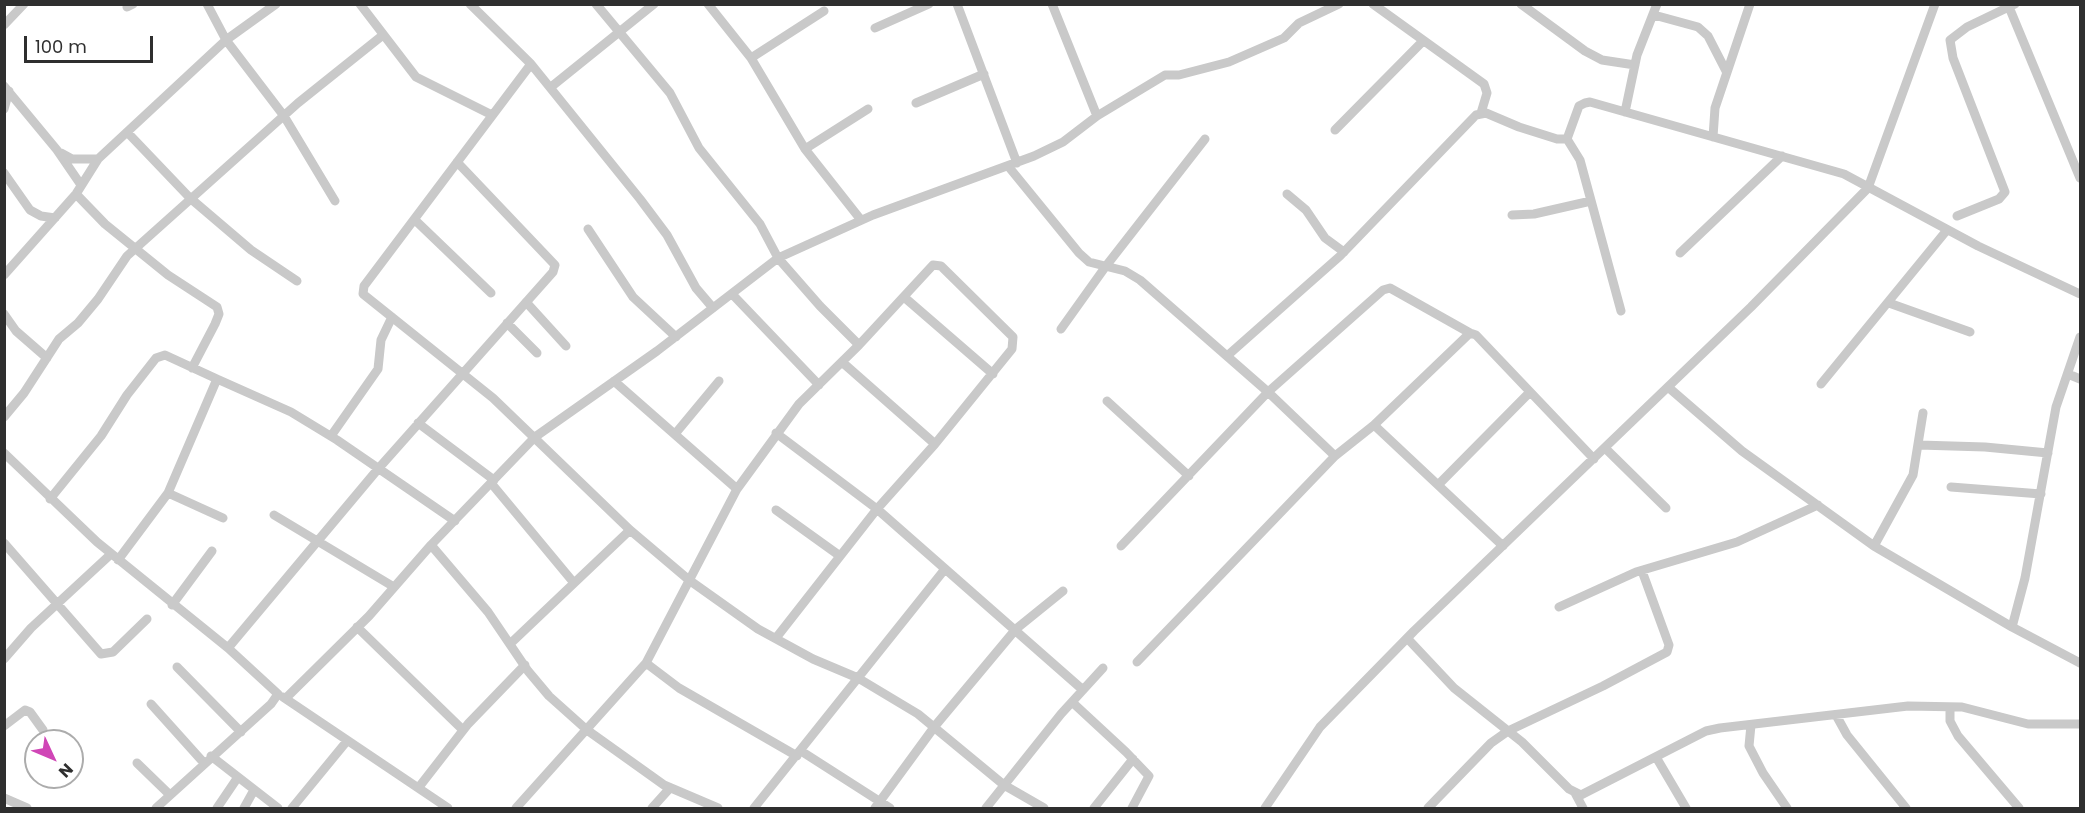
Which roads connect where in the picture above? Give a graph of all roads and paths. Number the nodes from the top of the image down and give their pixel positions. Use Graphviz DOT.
graph roads {
  1 [pos="24,4"];
  2 [pos="207,4"];
  3 [pos="276,4"];
  4 [pos="360,4"];
  5 [pos="470,4"];
  6 [pos="596,4"];
  7 [pos="654,4"];
  8 [pos="708,4"];
  9 [pos="929,4"];
  10 [pos="957,4"];
  11 [pos="1052,4"];
  12 [pos="1339,4"];
  13 [pos="1373,4"];
  14 [pos="1521,4"];
  15 [pos="1657,4"];
  16 [pos="1750,4"];
  17 [pos="1935,4"];
  18 [pos="2012,6"];
  19 [pos="824,10"];
  20 [pos="1654,15"];
  21 [pos="4,25"];
  22 [pos="875,28"];
  23 [pos="620,34"];
  24 [pos="383,35"];
  25 [pos="226,40"];
  26 [pos="1423,41"];
  27 [pos="751,58"];
  28 [pos="531,64"];
  29 [pos="1635,65"];
  30 [pos="1726,71"];
  31 [pos="984,74"];
  32 [pos="551,87"];
  33 [pos="7,88"];
  34 [pos="916,103"];
  35 [pos="20,104"];
  36 [pos="6,107"];
  37 [pos="868,109"];
  38 [pos="1625,112"];
  39 [pos="1481,113"];
  40 [pos="492,115"];
  41 [pos="284,116"];
  42 [pos="1097,116"];
  43 [pos="1335,130"];
  44 [pos="127,132"];
  45 [pos="1713,137"];
  46 [pos="1205,139"];
  47 [pos="1567,139"];
  48 [pos="57,150"];
  49 [pos="805,150"];
  50 [pos="1782,156"];
  51 [pos="98,159"];
  52 [pos="457,162"];
  53 [pos="1013,164"];
  54 [pos="4,174"];
  55 [pos="2080,178"];
  56 [pos="81,184"];
  57 [pos="1868,188"];
  58 [pos="76,194"];
  59 [pos="1287,195"];
  60 [pos="190,198"];
  61 [pos="335,201"];
  62 [pos="1591,201"];
  63 [pos="1512,215"];
  64 [pos="1957,216"];
  65 [pos="54,218"];
  66 [pos="416,220"];
  67 [pos="861,220"];
  68 [pos="588,229"];
  69 [pos="1947,230"];
  70 [pos="136,247"];
  71 [pos="1344,252"];
  72 [pos="1680,253"];
  73 [pos="778,258"];
  74 [pos="1106,266"];
  75 [pos="4,275"];
  76 [pos="297,281"];
  77 [pos="491,293"];
  78 [pos="732,294"];
  79 [pos="2080,294"];
  80 [pos="904,297"];
  81 [pos="526,302"];
  82 [pos="1889,303"];
  83 [pos="713,308"];
  84 [pos="1621,310"];
  85 [pos="4,314"];
  86 [pos="392,317"];
  87 [pos="507,323"];
  88 [pos="1061,329"];
  89 [pos="1970,332"];
  90 [pos="1470,333"];
  91 [pos="676,336"];
  92 [pos="2080,337"];
  93 [pos="859,345"];
  94 [pos="566,346"];
  95 [pos="537,353"];
  96 [pos="1227,356"];
  97 [pos="47,358"];
  98 [pos="842,362"];
  99 [pos="192,368"];
  100 [pos="462,374"];
  101 [pos="993,374"];
  102 [pos="2068,374"];
  103 [pos="217,379"];
  104 [pos="2080,379"];
  105 [pos="614,381"];
  106 [pos="719,381"];
  107 [pos="819,384"];
  108 [pos="1821,384"];
  109 [pos="1668,387"];
  110 [pos="1268,392"];
  111 [pos="1530,392"];
  112 [pos="1107,401"];
  113 [pos="1923,413"];
  114 [pos="4,417"];
  115 [pos="418,423"];
  116 [pos="1374,425"];
  117 [pos="776,433"];
  118 [pos="675,434"];
  119 [pos="331,436"];
  120 [pos="535,438"];
  121 [pos="935,444"];
  122 [pos="1919,445"];
  123 [pos="1605,448"];
  124 [pos="4,453"];
  125 [pos="2048,453"];
  126 [pos="1335,456"];
  127 [pos="1594,459"];
  128 [pos="378,469"];
  129 [pos="1188,476"];
  130 [pos="493,481"];
  131 [pos="1439,484"];
  132 [pos="1951,488"];
  133 [pos="737,489"];
  134 [pos="168,493"];
  135 [pos="2041,494"];
  136 [pos="50,499"];
  137 [pos="1818,506"];
  138 [pos="1666,508"];
  139 [pos="877,509"];
  140 [pos="776,510"];
  141 [pos="274,515"];
  142 [pos="223,518"];
  143 [pos="455,521"];
  144 [pos="630,530"];
  145 [pos="319,540"];
  146 [pos="4,543"];
  147 [pos="431,545"];
  148 [pos="1121,546"];
  149 [pos="1503,546"];
  150 [pos="1874,546"];
  151 [pos="212,551"];
  152 [pos="840,556"];
  153 [pos="114,557"];
  154 [pos="945,568"];
  155 [pos="1642,571"];
  156 [pos="689,579"];
  157 [pos="574,583"];
  158 [pos="394,586"];
  159 [pos="1064,591"];
  160 [pos="57,605"];
  161 [pos="172,605"];
  162 [pos="1559,607"];
  163 [pos="147,619"];
  164 [pos="357,627"];
  165 [pos="2012,627"];
  166 [pos="1016,629"];
  167 [pos="776,638"];
  168 [pos="1407,638"];
  169 [pos="512,643"];
  170 [pos="228,648"];
  171 [pos="4,659"];
  172 [pos="1137,662"];
  173 [pos="646,663"];
  174 [pos="2080,663"];
  175 [pos="525,665"];
  176 [pos="177,667"];
  177 [pos="1103,669"];
  178 [pos="858,678"];
  179 [pos="1083,690"];
  180 [pos="282,696"];
  181 [pos="1072,702"];
  182 [pos="151,704"];
  183 [pos="1950,707"];
  184 [pos="1836,715"];
  185 [pos="2080,724"];
  186 [pos="1751,725"];
  187 [pos="4,726"];
  188 [pos="935,726"];
  189 [pos="42,729"];
  190 [pos="463,730"];
  191 [pos="587,730"];
  192 [pos="1508,731"];
  193 [pos="241,732"];
  194 [pos="347,741"];
  195 [pos="799,753"];
  196 [pos="1656,757"];
  197 [pos="207,759"];
  198 [pos="1133,759"];
  199 [pos="137,763"];
  200 [pos="238,777"];
  201 [pos="1004,784"];
  202 [pos="419,787"];
  203 [pos="670,788"];
  204 [pos="254,790"];
  205 [pos="1575,793"];
  206 [pos="170,795"];
  207 [pos="4,798"];
  208 [pos="878,805"];
  209 [pos="27,808"];
  210 [pos="156,808"];
  211 [pos="217,808"];
  212 [pos="244,808"];
  213 [pos="278,808"];
  214 [pos="292,808"];
  215 [pos="448,808"];
  216 [pos="516,808"];
  217 [pos="652,808"];
  218 [pos="718,808"];
  219 [pos="754,808"];
  220 [pos="890,808"];
  221 [pos="986,808"];
  222 [pos="1044,808"];
  223 [pos="1094,808"];
  224 [pos="1132,808"];
  225 [pos="1265,808"];
  226 [pos="1428,808"];
  227 [pos="1583,808"];
  228 [pos="1686,808"];
  229 [pos="1787,808"];
  230 [pos="1906,808"];
  231 [pos="2019,808"];
  1 -- 21 [label="street"];
  2 -- 25 [label="street"];
  3 -- 25 [label="street"];
  4 -- 24 [label="street"];
  5 -- 28 [label="street"];
  6 -- 23 [label="street"];
  7 -- 23 [label="street"];
  8 -- 27 [label="street"];
  9 -- 22 [label="street"];
  10 -- 31 [label="street"];
  11 -- 42 [label="street"];
  12 -- 42 [label="street"];
  13 -- 26 [label="street"];
  14 -- 29 [label="street"];
  15 -- 20 [label="street"];
  16 -- 30 [label="street"];
  17 -- 57 [label="street"];
  18 -- 55 [label="street"];
  18 -- 64 [label="street"];
  19 -- 27 [label="street"];
  20 -- 29 [label="street"];
  20 -- 30 [label="street"];
  23 -- 32 [label="street"];
  23 -- 73 [label="street"];
  24 -- 40 [label="street"];
  24 -- 41 [label="street"];
  25 -- 41 [label="street"];
  25 -- 44 [label="street"];
  26 -- 39 [label="street"];
  26 -- 43 [label="street"];
  27 -- 49 [label="street"];
  28 -- 32 [label="street"];
  28 -- 40 [label="street"];
  29 -- 38 [label="street"];
  30 -- 45 [label="street"];
  31 -- 34 [label="street"];
  31 -- 53 [label="street"];
  32 -- 83 [label="street"];
  33 -- 35 [label="street"];
  33 -- 36 [label="street"];
  35 -- 36 [label="street"];
  35 -- 48 [label="street"];
  37 -- 49 [label="street"];
  38 -- 45 [label="street"];
  38 -- 47 [label="street"];
  39 -- 47 [label="street"];
  39 -- 71 [label="street"];
  40 -- 52 [label="street"];
  41 -- 60 [label="street"];
  41 -- 61 [label="street"];
  42 -- 53 [label="street"];
  44 -- 51 [label="street"];
  44 -- 60 [label="street"];
  45 -- 50 [label="street"];
  46 -- 74 [label="street"];
  47 -- 62 [label="street"];
  48 -- 51 [label="street"];
  48 -- 56 [label="street"];
  49 -- 67 [label="street"];
  50 -- 57 [label="street"];
  50 -- 72 [label="street"];
  51 -- 56 [label="street"];
  52 -- 66 [label="street"];
  52 -- 81 [label="street"];
  53 -- 67 [label="street"];
  53 -- 74 [label="street"];
  54 -- 65 [label="street"];
  56 -- 58 [label="street"];
  57 -- 69 [label="street"];
  57 -- 109 [label="street"];
  58 -- 65 [label="street"];
  58 -- 70 [label="street"];
  59 -- 71 [label="street"];
  60 -- 70 [label="street"];
  60 -- 76 [label="street"];
  62 -- 63 [label="street"];
  62 -- 84 [label="street"];
  65 -- 75 [label="street"];
  66 -- 77 [label="street"];
  66 -- 86 [label="street"];
  67 -- 73 [label="street"];
  68 -- 91 [label="street"];
  69 -- 79 [label="street"];
  69 -- 82 [label="street"];
  70 -- 97 [label="street"];
  70 -- 99 [label="street"];
  71 -- 96 [label="street"];
  73 -- 78 [label="street"];
  73 -- 93 [label="street"];
  74 -- 88 [label="street"];
  74 -- 96 [label="street"];
  78 -- 83 [label="street"];
  78 -- 107 [label="street"];
  80 -- 93 [label="street"];
  80 -- 101 [label="street"];
  80 -- 101 [label="street"];
  81 -- 87 [label="street"];
  81 -- 94 [label="street"];
  82 -- 89 [label="street"];
  82 -- 108 [label="street"];
  83 -- 91 [label="street"];
  85 -- 97 [label="street"];
  86 -- 100 [label="street"];
  86 -- 119 [label="street"];
  87 -- 95 [label="street"];
  87 -- 100 [label="street"];
  90 -- 110 [label="street"];
  90 -- 111 [label="street"];
  90 -- 116 [label="street"];
  91 -- 105 [label="street"];
  92 -- 102 [label="street"];
  93 -- 98 [label="street"];
  96 -- 110 [label="street"];
  97 -- 114 [label="street"];
  98 -- 107 [label="street"];
  98 -- 121 [label="street"];
  99 -- 103 [label="street"];
  99 -- 136 [label="street"];
  100 -- 115 [label="street"];
  100 -- 120 [label="street"];
  101 -- 121 [label="street"];
  102 -- 104 [label="street"];
  102 -- 125 [label="street"];
  103 -- 119 [label="street"];
  103 -- 134 [label="street"];
  105 -- 118 [label="street"];
  105 -- 120 [label="street"];
  106 -- 118 [label="street"];
  107 -- 117 [label="street"];
  109 -- 123 [label="street"];
  109 -- 137 [label="street"];
  110 -- 126 [label="street"];
  110 -- 129 [label="street"];
  111 -- 127 [label="street"];
  111 -- 131 [label="street"];
  112 -- 129 [label="street"];
  113 -- 122 [label="street"];
  115 -- 128 [label="street"];
  115 -- 130 [label="street"];
  116 -- 126 [label="street"];
  116 -- 131 [label="street"];
  117 -- 133 [label="street"];
  117 -- 139 [label="street"];
  118 -- 133 [label="street"];
  119 -- 128 [label="street"];
  120 -- 130 [label="street"];
  120 -- 144 [label="street"];
  121 -- 139 [label="street"];
  122 -- 125 [label="street"];
  122 -- 150 [label="street"];
  123 -- 127 [label="street"];
  123 -- 138 [label="street"];
  124 -- 136 [label="street"];
  125 -- 135 [label="street"];
  126 -- 172 [label="street"];
  127 -- 149 [label="street"];
  128 -- 143 [label="street"];
  128 -- 145 [label="street"];
  129 -- 148 [label="street"];
  130 -- 143 [label="street"];
  130 -- 157 [label="street"];
  131 -- 149 [label="street"];
  132 -- 135 [label="street"];
  133 -- 156 [label="street"];
  134 -- 142 [label="street"];
  134 -- 153 [label="street"];
  135 -- 165 [label="street"];
  136 -- 153 [label="street"];
  137 -- 150 [label="street"];
  137 -- 155 [label="street"];
  139 -- 152 [label="street"];
  139 -- 154 [label="street"];
  140 -- 152 [label="street"];
  141 -- 145 [label="street"];
  143 -- 147 [label="street"];
  144 -- 156 [label="street"];
  144 -- 157 [label="street"];
  145 -- 158 [label="street"];
  145 -- 170 [label="street"];
  146 -- 160 [label="street"];
  147 -- 158 [label="street"];
  147 -- 169 [label="street"];
  149 -- 168 [label="street"];
  150 -- 165 [label="street"];
  151 -- 161 [label="street"];
  152 -- 167 [label="street"];
  153 -- 160 [label="street"];
  153 -- 161 [label="street"];
  154 -- 166 [label="street"];
  154 -- 178 [label="street"];
  155 -- 162 [label="street"];
  155 -- 192 [label="street"];
  156 -- 167 [label="street"];
  156 -- 173 [label="street"];
  157 -- 169 [label="street"];
  158 -- 164 [label="street"];
  159 -- 166 [label="street"];
  160 -- 163 [label="street"];
  160 -- 171 [label="street"];
  161 -- 170 [label="street"];
  164 -- 180 [label="street"];
  164 -- 190 [label="street"];
  165 -- 174 [label="street"];
  166 -- 179 [label="street"];
  166 -- 188 [label="street"];
  167 -- 178 [label="street"];
  168 -- 192 [label="street"];
  168 -- 225 [label="street"];
  169 -- 175 [label="street"];
  170 -- 180 [label="street"];
  173 -- 191 [label="street"];
  173 -- 195 [label="street"];
  175 -- 190 [label="street"];
  175 -- 191 [label="street"];
  176 -- 193 [label="street"];
  177 -- 179 [label="street"];
  178 -- 188 [label="street"];
  178 -- 195 [label="street"];
  179 -- 181 [label="street"];
  180 -- 193 [label="street"];
  180 -- 194 [label="street"];
  181 -- 198 [label="street"];
  181 -- 201 [label="street"];
  182 -- 197 [label="street"];
  183 -- 184 [label="street"];
  183 -- 185 [label="street"];
  183 -- 231 [label="street"];
  184 -- 186 [label="street"];
  184 -- 230 [label="street"];
  186 -- 196 [label="street"];
  186 -- 229 [label="street"];
  187 -- 189 [label="street"];
  188 -- 201 [label="street"];
  188 -- 208 [label="street"];
  190 -- 202 [label="street"];
  191 -- 203 [label="street"];
  191 -- 216 [label="street"];
  192 -- 205 [label="street"];
  192 -- 226 [label="street"];
  193 -- 197 [label="street"];
  194 -- 202 [label="street"];
  194 -- 214 [label="street"];
  195 -- 208 [label="street"];
  195 -- 219 [label="street"];
  196 -- 205 [label="street"];
  196 -- 228 [label="street"];
  197 -- 200 [label="street"];
  197 -- 206 [label="street"];
  198 -- 223 [label="street"];
  198 -- 224 [label="street"];
  199 -- 206 [label="street"];
  200 -- 204 [label="street"];
  200 -- 211 [label="street"];
  201 -- 221 [label="street"];
  201 -- 222 [label="street"];
  202 -- 215 [label="street"];
  203 -- 217 [label="street"];
  203 -- 218 [label="street"];
  204 -- 212 [label="street"];
  204 -- 213 [label="street"];
  205 -- 227 [label="street"];
  206 -- 210 [label="street"];
  207 -- 209 [label="street"];
  208 -- 220 [label="street"];
}
